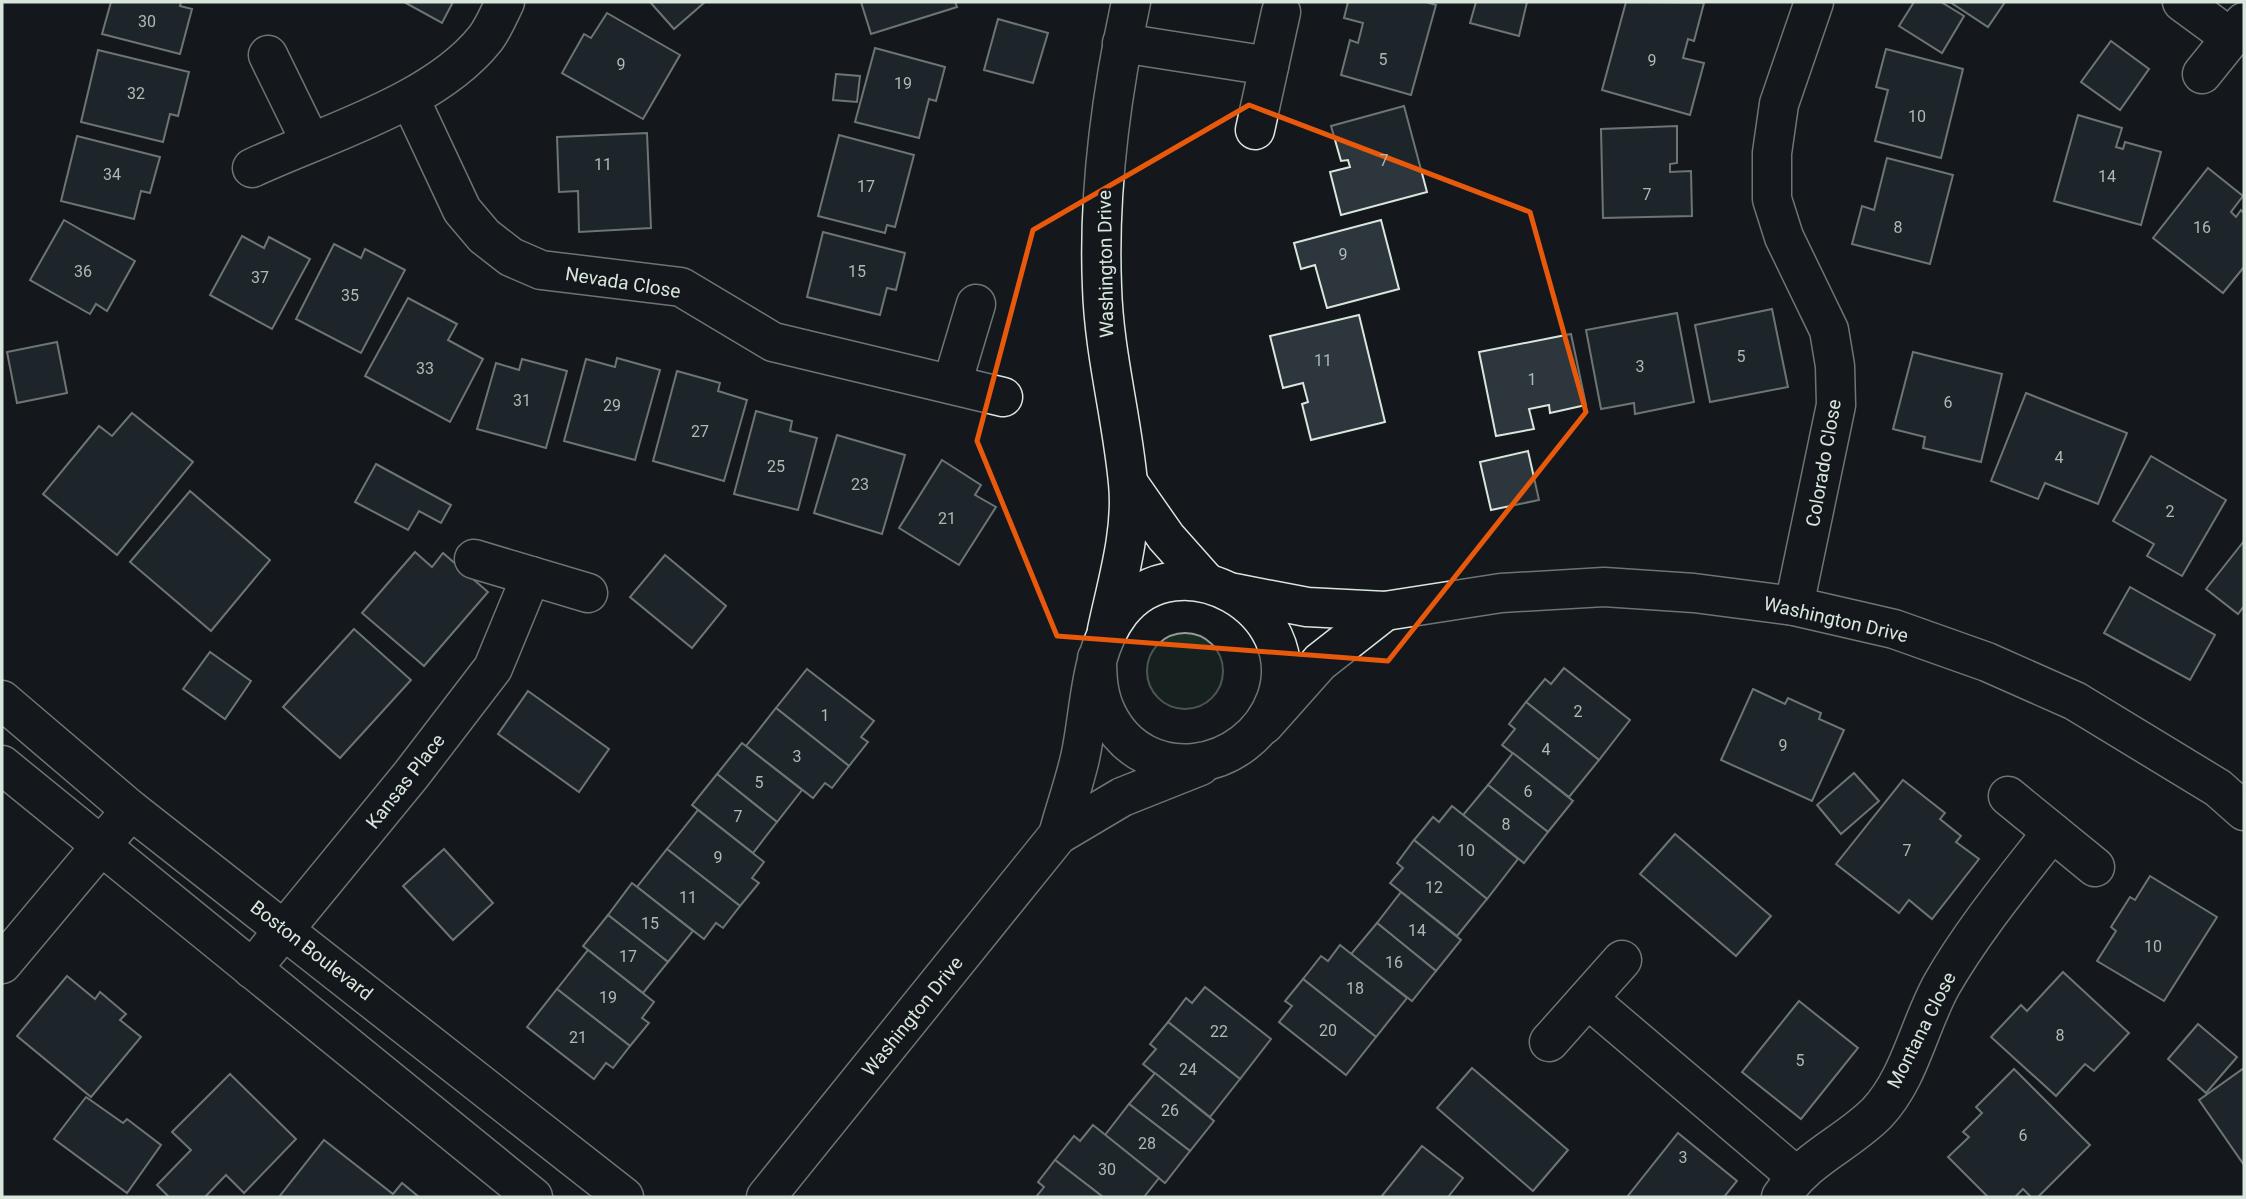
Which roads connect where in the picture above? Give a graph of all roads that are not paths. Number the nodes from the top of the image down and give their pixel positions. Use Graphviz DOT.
graph roads {
  1 [pos="505,2"];
  2 [pos="1131,2"];
  3 [pos="1814,2"];
  4 [pos="2182,2"];
  5 [pos="1281,12"];
  6 [pos="2238,30"];
  7 [pos="1122,43"];
  8 [pos="268,55"];
  9 [pos="1269,66"];
  10 [pos="2202,74"];
  11 [pos="410,99"];
  12 [pos="1255,130"];
  13 [pos="310,141"];
  14 [pos="252,168"];
  15 [pos="976,304"];
  16 [pos="952,384"];
  17 [pos="1003,397"];
  18 [pos="1129,484"];
  19 [pos="474,559"];
  20 [pos="531,576"];
  21 [pos="1220,587"];
  22 [pos="589,593"];
  23 [pos="1794,606"];
  24 [pos="1385,611"];
  25 [pos="1102,644"];
  26 [pos="2,700"];
  27 [pos="1264,725"];
  28 [pos="1213,761"];
  29 [pos="2,765"];
  30 [pos="2008,796"];
  31 [pos="131,810"];
  32 [pos="2244,811"];
  33 [pos="2052,832"];
  34 [pos="1058,835"];
  35 [pos="101,843"];
  36 [pos="2095,867"];
  37 [pos="285,929"];
  38 [pos="1622,960"];
  39 [pos="2,964"];
  40 [pos="253,969"];
  41 [pos="1588,999"];
  42 [pos="1549,1042"];
  43 [pos="1788,1186"];
  44 [pos="533,1197"];
  45 [pos="624,1197"];
  46 [pos="766,1197"];
  1 -- 11 [label="street"];
  2 -- 7 [label="street, Washington Drive"];
  3 -- 23 [label="street, Colorado Close"];
  4 -- 6 [label="street"];
  5 -- 9 [label="street"];
  6 -- 10 [label="street"];
  7 -- 9 [label="street"];
  7 -- 18 [label="street, Washington Drive"];
  8 -- 13 [label="street"];
  9 -- 12 [label="street"];
  11 -- 13 [label="street"];
  11 -- 16 [label="street, Nevada Close"];
  13 -- 14 [label="street"];
  15 -- 16 [label="street"];
  16 -- 17 [label="street, Nevada Close"];
  18 -- 21 [label="street, Washington Drive"];
  18 -- 25 [label="street, Washington Drive"];
  19 -- 20 [label="street"];
  20 -- 22 [label="street"];
  20 -- 37 [label="street, Kansas Place"];
  21 -- 24 [label="street, Washington Drive"];
  21 -- 25 [label="street"];
  21 -- 27 [label="street"];
  23 -- 24 [label="street, Washington Drive"];
  23 -- 32 [label="street, Washington Drive"];
  24 -- 27 [label="street, Washington Drive"];
  25 -- 28 [label="street"];
  25 -- 34 [label="street, Washington Drive"];
  26 -- 31 [label="street, Boston Boulevard"];
  27 -- 28 [label="street"];
  28 -- 34 [label="street, Washington Drive"];
  29 -- 35 [label="street"];
  30 -- 33 [label="street"];
  31 -- 35 [label="street"];
  31 -- 37 [label="street, Boston Boulevard"];
  33 -- 36 [label="street"];
  33 -- 43 [label="street, Montana Close"];
  34 -- 46 [label="street, Washington Drive"];
  35 -- 39 [label="street"];
  35 -- 40 [label="street"];
  37 -- 40 [label="street, Kansas Place"];
  37 -- 45 [label="street, Boston Boulevard"];
  38 -- 41 [label="street"];
  40 -- 44 [label="street"];
  41 -- 42 [label="street"];
  41 -- 43 [label="street, Montana Close"];
}
